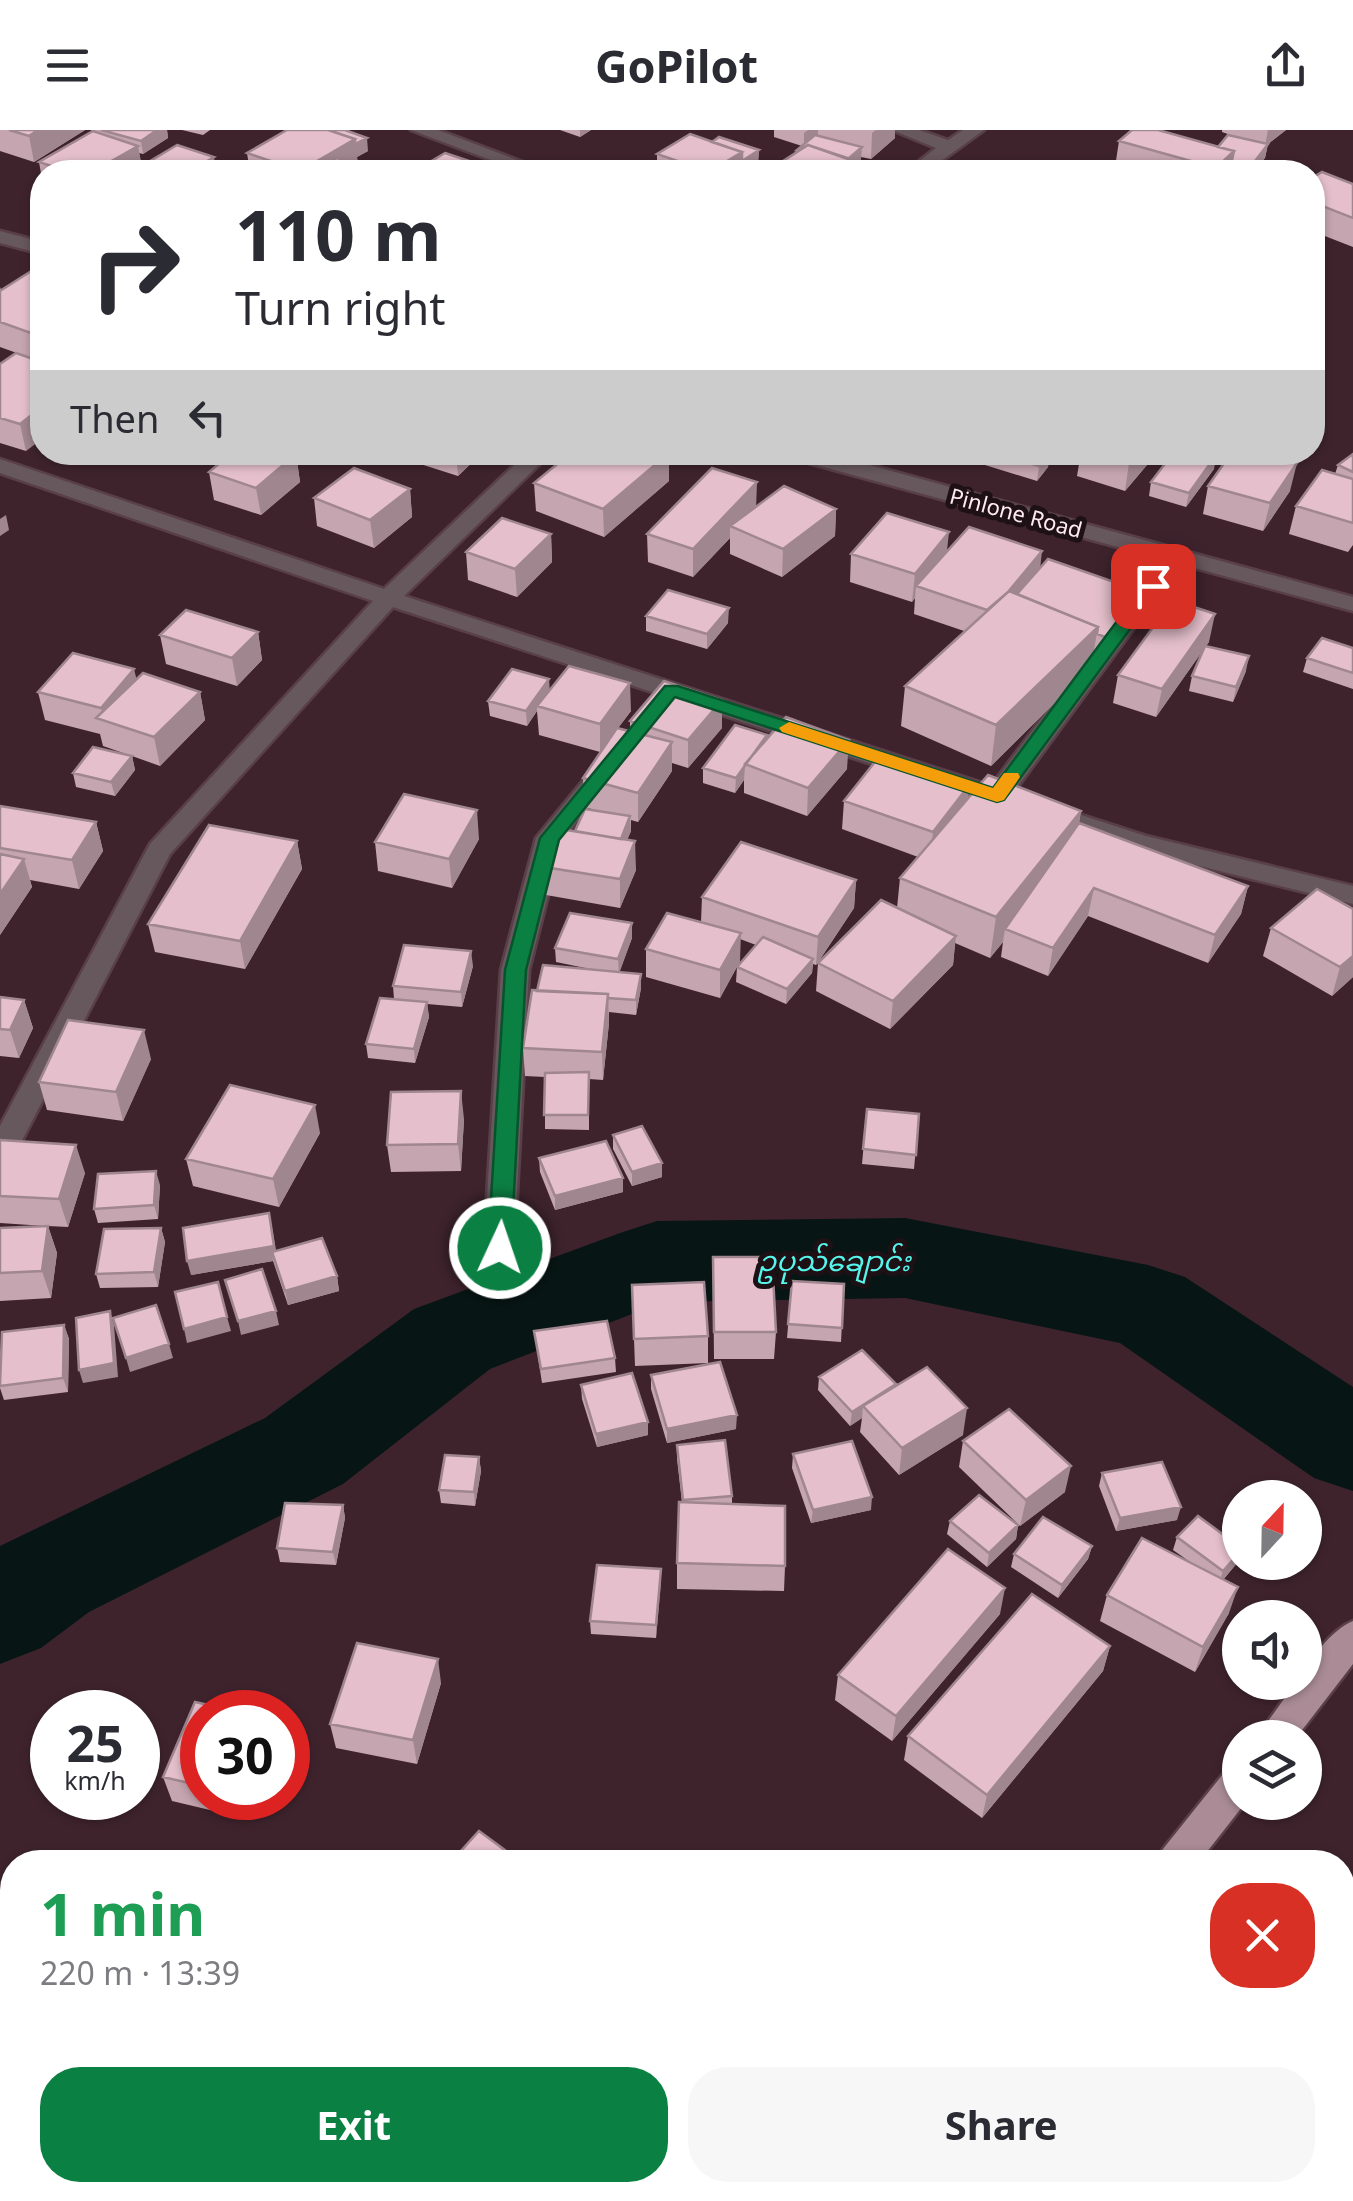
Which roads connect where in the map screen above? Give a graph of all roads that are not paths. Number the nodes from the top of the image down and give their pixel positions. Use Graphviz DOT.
graph roads {
  1 [pos="420,130"];
  2 [pos="901,130"];
  3 [pos="975,130"];
  4 [pos="951,146"];
  5 [pos="506,160"];
  6 [pos="931,160"];
  7 [pos="0,237"];
  8 [pos="30,245"];
  9 [pos="527,465"];
  10 [pos="842,465"];
  11 [pos="0,466"];
  12 [pos="1175,556"];
  13 [pos="388,598"];
  14 [pos="1353,604"];
  15 [pos="671,690"];
  16 [pos="647,720"];
  17 [pos="622,749"];
  18 [pos="997,796"];
  19 [pos="1353,895"];
  20 [pos="0,1154"];
  21 [pos="500,1248"];
  22 [pos="1353,1637"];
  23 [pos="1288,1720"];
  24 [pos="1222,1804"];
  25 [pos="1185,1850"];
  1 -- 5 [label="street"];
  2 -- 4 [label="street"];
  3 -- 4 [label="street"];
  4 -- 6 [label="street"];
  7 -- 8 [label="street"];
  9 -- 13 [label="street"];
  10 -- 12 [label="street, Pinlone Road"];
  11 -- 13 [label="street"];
  12 -- 14 [label="street, Pinlone Road"];
  12 -- 18 [label="street"];
  13 -- 15 [label="street"];
  13 -- 20 [label="street"];
  15 -- 16 [label="street"];
  15 -- 18 [label="street"];
  17 -- 21 [label="street"];
  18 -- 19 [label="street"];
  22 -- 23 [label="highway"];
  24 -- 25 [label="highway"];
}
